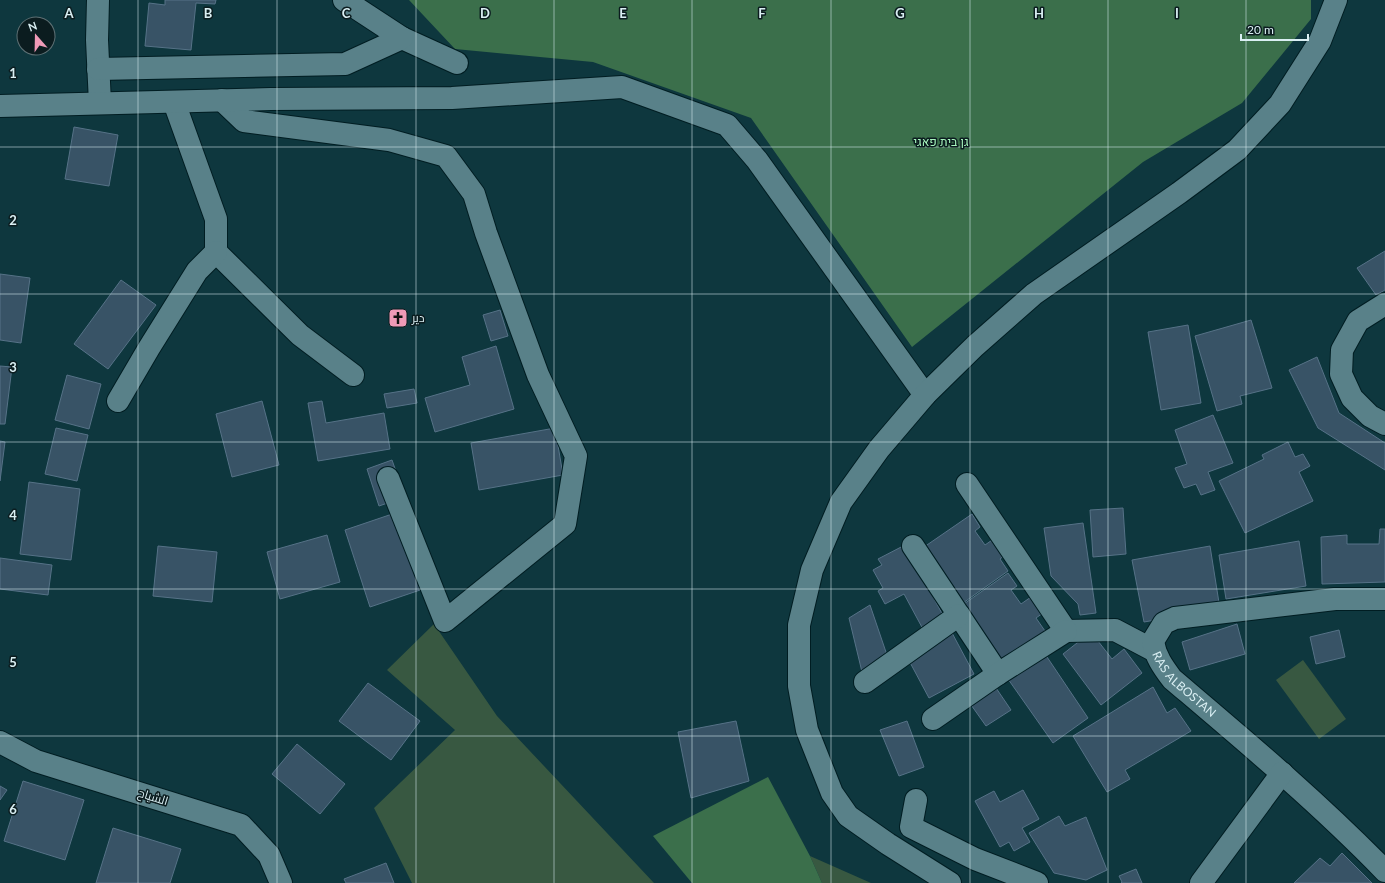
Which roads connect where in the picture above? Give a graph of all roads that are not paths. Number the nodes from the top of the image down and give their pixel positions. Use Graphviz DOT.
graph roads {
  1 [pos="98,0"];
  2 [pos="344,0"];
  3 [pos="1336,0"];
  4 [pos="402,38"];
  5 [pos="457,63"];
  6 [pos="98,69"];
  7 [pos="222,100"];
  8 [pos="174,102"];
  9 [pos="100,103"];
  10 [pos="0,106"];
  11 [pos="216,252"];
  12 [pos="1385,304"];
  13 [pos="353,375"];
  14 [pos="925,395"];
  15 [pos="118,401"];
  16 [pos="1385,424"];
  17 [pos="388,478"];
  18 [pos="967,484"];
  19 [pos="913,546"];
  20 [pos="1385,599"];
  21 [pos="959,615"];
  22 [pos="1066,631"];
  23 [pos="1154,651"];
  24 [pos="998,674"];
  25 [pos="865,682"];
  26 [pos="933,719"];
  27 [pos="0,742"];
  28 [pos="1282,773"];
  29 [pos="916,800"];
  30 [pos="1385,871"];
  31 [pos="281,883"];
  32 [pos="950,883"];
  33 [pos="1037,883"];
  34 [pos="1201,883"];
  1 -- 6 [label="street"];
  2 -- 4 [label="street"];
  3 -- 14 [label="street"];
  4 -- 5 [label="street"];
  4 -- 6 [label="street"];
  6 -- 9 [label="street"];
  7 -- 8 [label="street"];
  7 -- 14 [label="street"];
  7 -- 17 [label="street"];
  8 -- 9 [label="street"];
  8 -- 11 [label="street"];
  9 -- 10 [label="street"];
  11 -- 13 [label="street"];
  11 -- 15 [label="street"];
  12 -- 16 [label="street"];
  14 -- 32 [label="street"];
  18 -- 22 [label="street"];
  19 -- 21 [label="street"];
  20 -- 23 [label="street, RAS ALBOSTAN"];
  21 -- 24 [label="street"];
  21 -- 25 [label="street"];
  22 -- 23 [label="street"];
  22 -- 24 [label="street"];
  23 -- 28 [label="street, RAS ALBOSTAN"];
  24 -- 26 [label="street"];
  27 -- 31 [label="street, الشياح"];
  28 -- 30 [label="street, RAS ALBOSTAN"];
  28 -- 34 [label="street"];
  29 -- 33 [label="street"];
}
